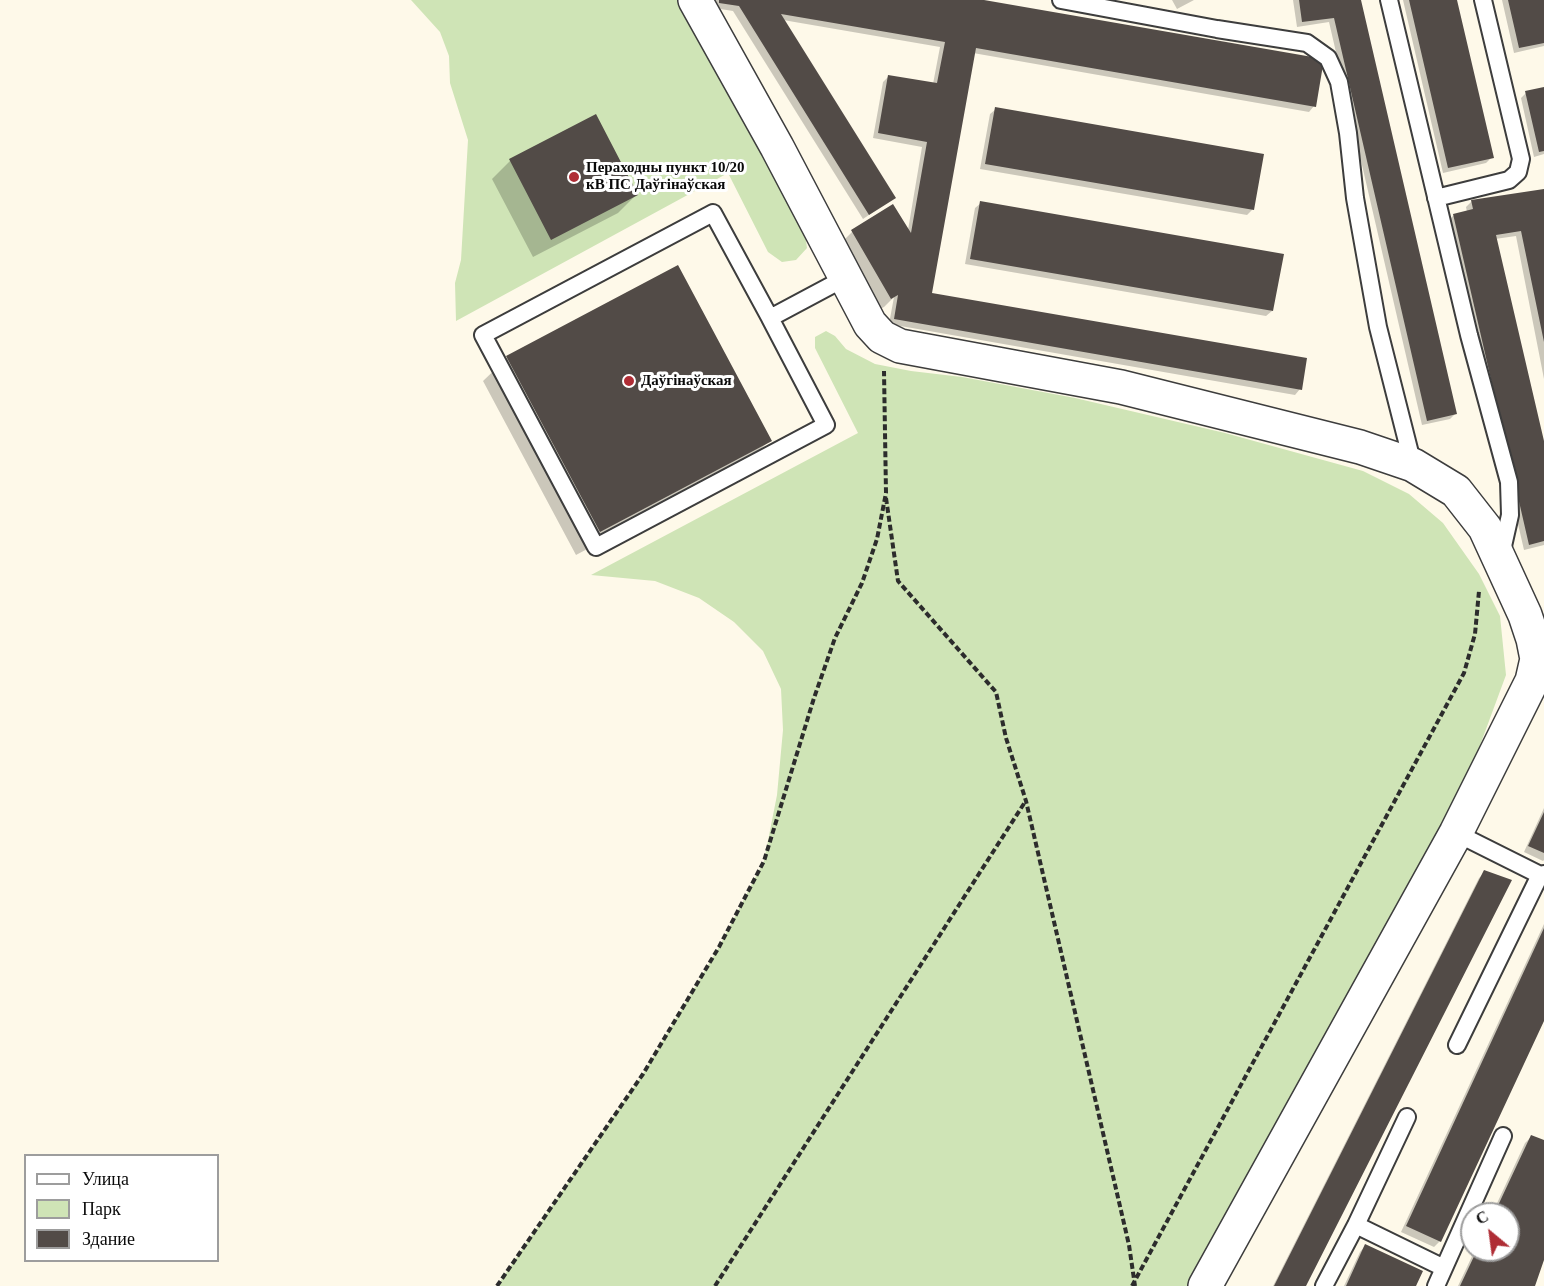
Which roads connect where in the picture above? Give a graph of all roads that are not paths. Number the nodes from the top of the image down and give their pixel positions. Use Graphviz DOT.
graph roads {
  1 [pos="694,0"];
  2 [pos="1061,0"];
  3 [pos="1389,0"];
  4 [pos="1483,0"];
  5 [pos="1436,198"];
  6 [pos="845,278"];
  7 [pos="770,318"];
  8 [pos="1413,465"];
  9 [pos="1500,558"];
  10 [pos="1539,647"];
  11 [pos="1456,833"];
  12 [pos="1542,874"];
  13 [pos="1457,1045"];
  14 [pos="1407,1117"];
  15 [pos="1503,1136"];
  16 [pos="1356,1225"];
  17 [pos="1444,1268"];
  18 [pos="1205,1286"];
  19 [pos="1324,1286"];
  20 [pos="1436,1286"];
  1 -- 6 [label="street"];
  2 -- 8 [label="lane"];
  3 -- 5 [label="lane"];
  4 -- 5 [label="lane"];
  5 -- 9 [label="lane"];
  6 -- 7 [label="lane"];
  6 -- 8 [label="street"];
  7 -- 7 [label="lane"];
  8 -- 9 [label="street"];
  9 -- 10 [label="street"];
  10 -- 11 [label="street"];
  11 -- 12 [label="lane"];
  11 -- 18 [label="street"];
  12 -- 13 [label="lane"];
  14 -- 16 [label="lane"];
  15 -- 17 [label="lane"];
  16 -- 17 [label="lane"];
  16 -- 19 [label="lane"];
  17 -- 20 [label="lane"];
}
